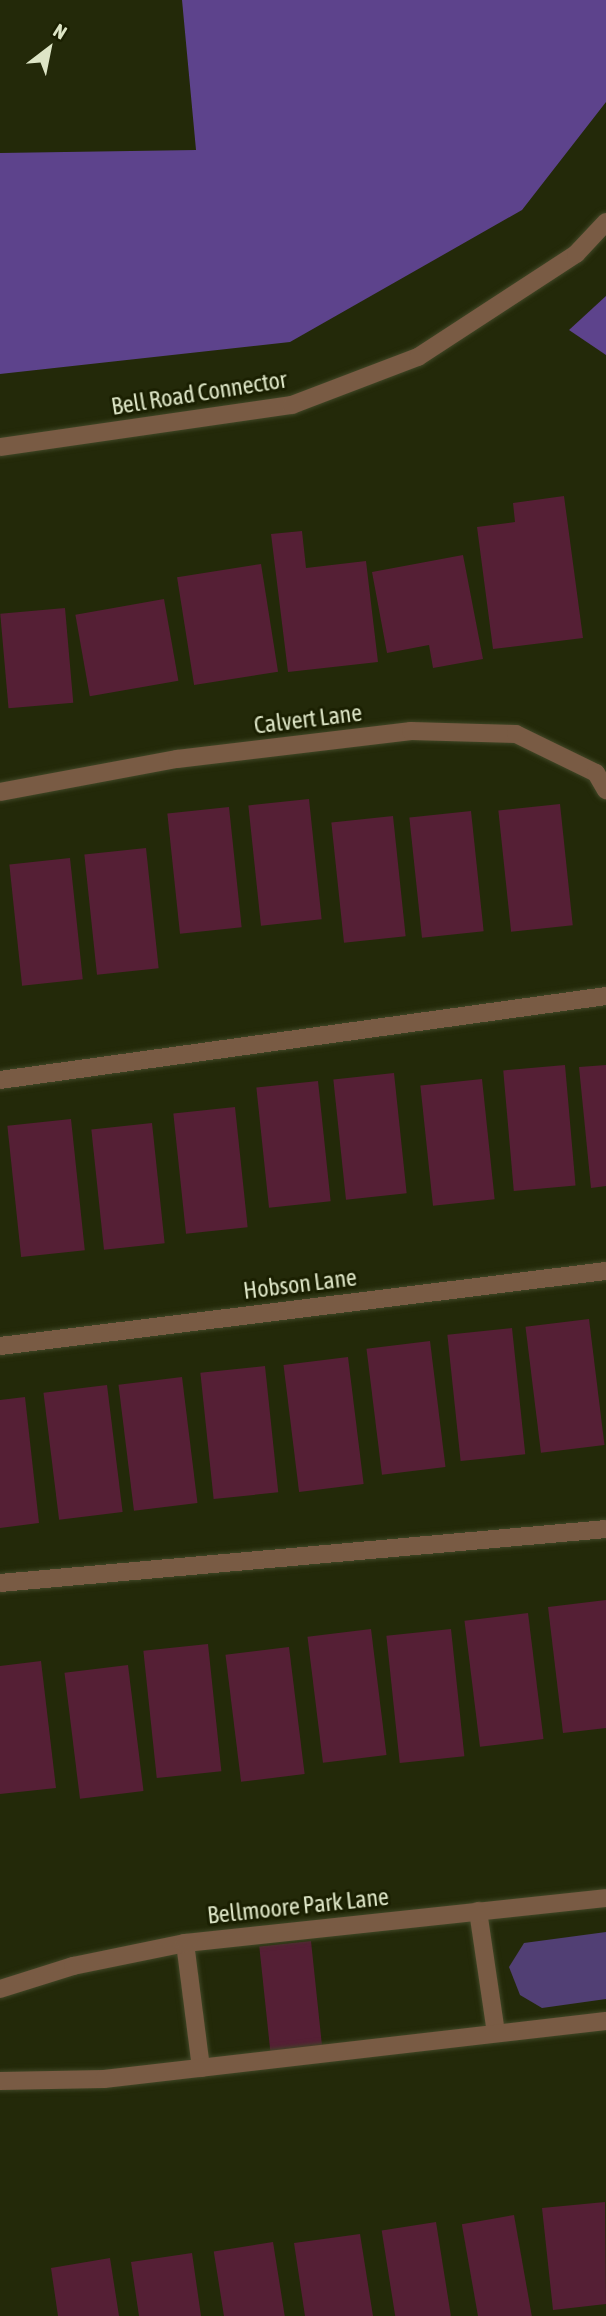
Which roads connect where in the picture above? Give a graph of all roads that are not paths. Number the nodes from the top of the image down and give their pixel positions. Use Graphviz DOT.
graph roads {
  1 [pos="606,222"];
  2 [pos="0,447"];
  3 [pos="606,790"];
  4 [pos="0,792"];
  5 [pos="606,996"];
  6 [pos="0,1080"];
  7 [pos="606,1271"];
  8 [pos="0,1346"];
  9 [pos="606,1529"];
  10 [pos="0,1583"];
  11 [pos="606,1898"];
  12 [pos="478,1911"];
  13 [pos="186,1943"];
  14 [pos="0,1989"];
  15 [pos="606,2021"];
  16 [pos="496,2033"];
  17 [pos="201,2068"];
  18 [pos="0,2081"];
  1 -- 2 [label="street, Bell Road Connector"];
  3 -- 4 [label="street, Calvert Lane"];
  5 -- 6 [label="street"];
  7 -- 8 [label="street, Hobson Lane"];
  9 -- 10 [label="street"];
  11 -- 12 [label="street, Bellmoore Park Lane"];
  12 -- 13 [label="street, Bellmoore Park Lane"];
  12 -- 16 [label="street"];
  13 -- 14 [label="street, Bellmoore Park Lane"];
  13 -- 17 [label="street"];
  15 -- 16 [label="street"];
  16 -- 17 [label="street"];
  17 -- 18 [label="street"];
}
